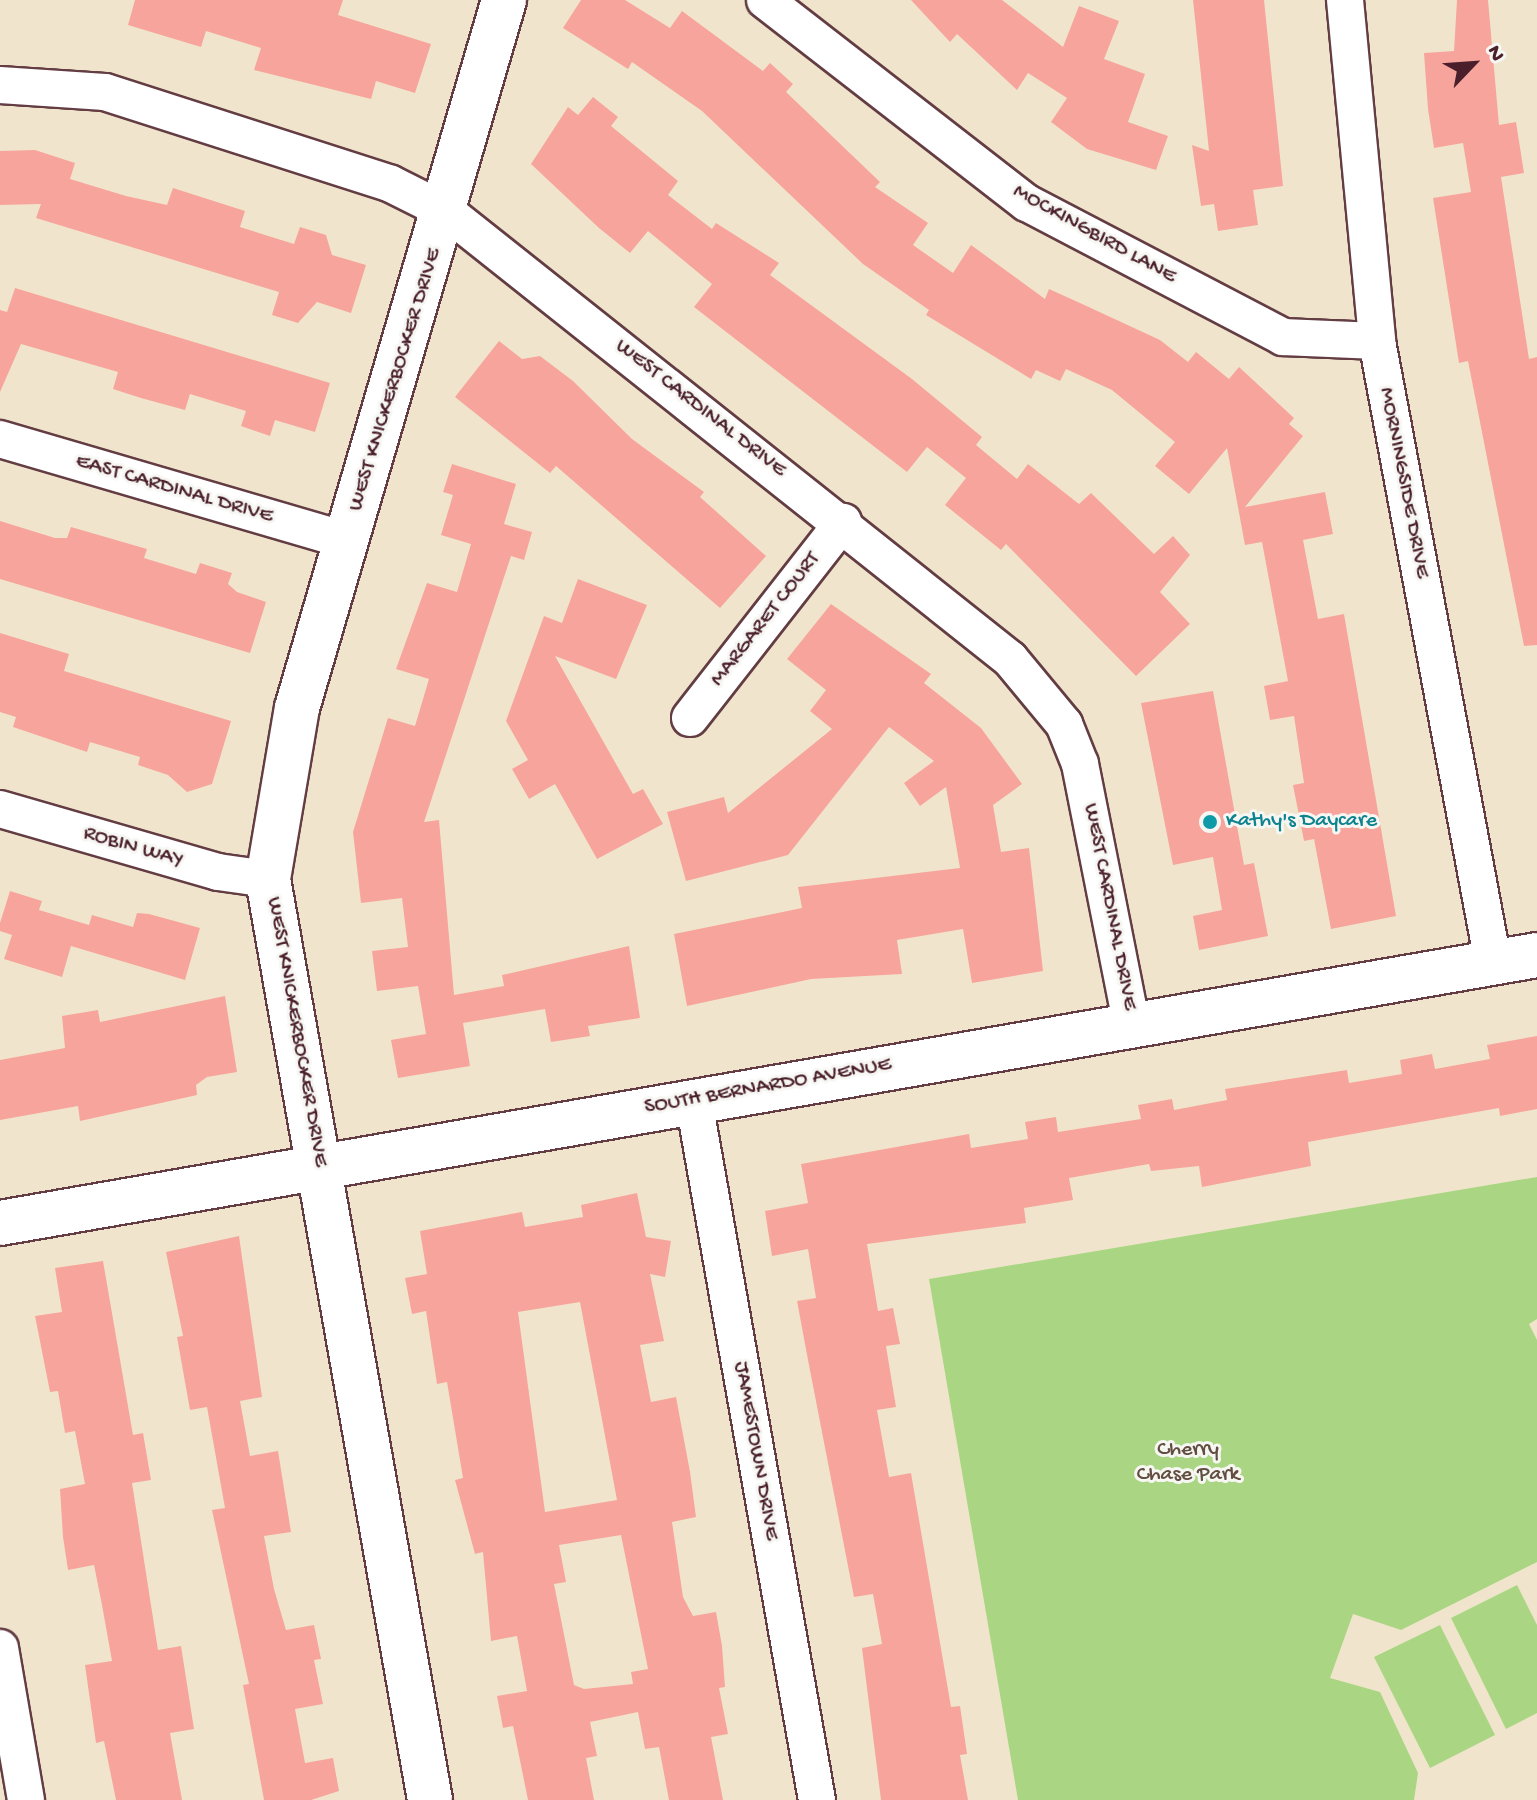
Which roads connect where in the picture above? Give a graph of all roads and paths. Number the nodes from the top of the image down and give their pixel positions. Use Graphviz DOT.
graph roads {
  1 [pos="504,0"];
  2 [pos="765,0"];
  3 [pos="1345,0"];
  4 [pos="0,85"];
  5 [pos="447,212"];
  6 [pos="1377,341"];
  7 [pos="0,439"];
  8 [pos="843,522"];
  9 [pos="348,541"];
  10 [pos="690,718"];
  11 [pos="0,809"];
  12 [pos="268,879"];
  13 [pos="1537,955"];
  14 [pos="1493,962"];
  15 [pos="1131,1021"];
  16 [pos="694,1102"];
  17 [pos="320,1165"];
  18 [pos="0,1223"];
  19 [pos="0,1648"];
  20 [pos="26,1800"];
  21 [pos="430,1800"];
  22 [pos="817,1800"];
  1 -- 5 [label="street, WEST KNICKERBOCKER DRIVE"];
  2 -- 6 [label="street, MOCKINGBIRD LANE"];
  3 -- 6 [label="street, MORNINGSIDE DRIVE"];
  4 -- 5 [label="street, WEST CARDINAL DRIVE"];
  5 -- 8 [label="street, WEST CARDINAL DRIVE"];
  5 -- 9 [label="street, WEST KNICKERBOCKER DRIVE"];
  6 -- 14 [label="street, MORNINGSIDE DRIVE"];
  7 -- 9 [label="street, EAST CARDINAL DRIVE"];
  8 -- 10 [label="street, MARGARET COURT"];
  8 -- 15 [label="street, WEST CARDINAL DRIVE"];
  9 -- 12 [label="street, WEST KNICKERBOCKER DRIVE"];
  11 -- 12 [label="street, ROBIN WAY"];
  12 -- 17 [label="street, WEST KNICKERBOCKER DRIVE"];
  13 -- 14 [label="street, SOUTH BERNARDO AVENUE"];
  14 -- 15 [label="street, SOUTH BERNARDO AVENUE"];
  15 -- 16 [label="street, SOUTH BERNARDO AVENUE"];
  16 -- 17 [label="street, SOUTH BERNARDO AVENUE"];
  16 -- 22 [label="street, JAMESTOWN DRIVE"];
  17 -- 18 [label="street, SOUTH BERNARDO AVENUE"];
  17 -- 21 [label="street, WEST KNICKERBOCKER DRIVE"];
  19 -- 20 [label="street"];
}
